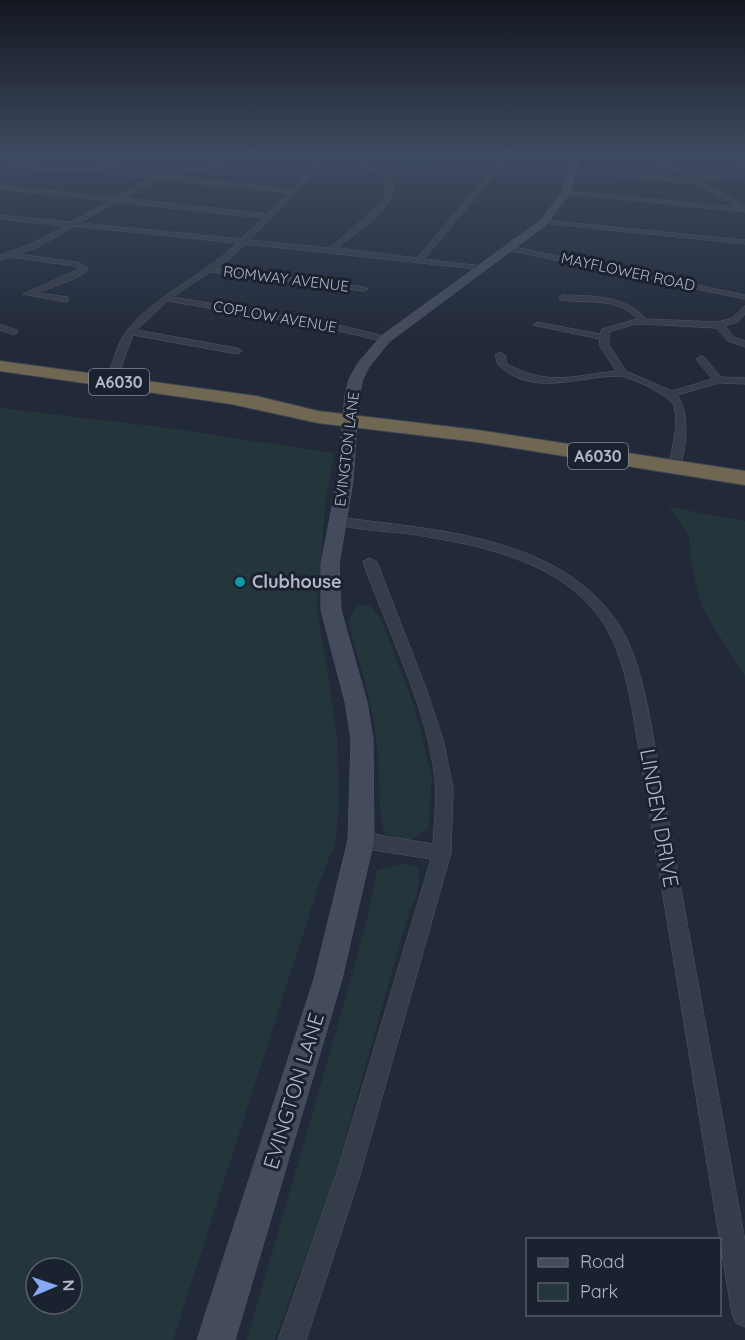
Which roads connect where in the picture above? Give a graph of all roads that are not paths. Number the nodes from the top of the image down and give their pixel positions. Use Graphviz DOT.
graph roads {
  1 [pos="90,214"];
  2 [pos="244,214"];
  3 [pos="269,214"];
  4 [pos="372,214"];
  5 [pos="459,214"];
  6 [pos="550,214"];
  7 [pos="266,216"];
  8 [pos="0,217"];
  9 [pos="544,222"];
  10 [pos="69,225"];
  11 [pos="243,241"];
  12 [pos="745,242"];
  13 [pos="510,248"];
  14 [pos="332,250"];
  15 [pos="3,257"];
  16 [pos="419,260"];
  17 [pos="482,268"];
  18 [pos="208,269"];
  19 [pos="364,289"];
  20 [pos="745,297"];
  21 [pos="165,298"];
  22 [pos="563,298"];
  23 [pos="65,299"];
  24 [pos="745,309"];
  25 [pos="643,321"];
  26 [pos="535,324"];
  27 [pos="719,325"];
  28 [pos="0,327"];
  29 [pos="14,332"];
  30 [pos="130,332"];
  31 [pos="603,337"];
  32 [pos="386,339"];
  33 [pos="745,344"];
  34 [pos="238,350"];
  35 [pos="500,354"];
  36 [pos="701,359"];
  37 [pos="0,366"];
  38 [pos="622,373"];
  39 [pos="718,380"];
  40 [pos="111,381"];
  41 [pos="745,381"];
  42 [pos="671,394"];
  43 [pos="351,418"];
  44 [pos="675,466"];
  45 [pos="745,478"];
  46 [pos="338,521"];
  47 [pos="370,562"];
  48 [pos="361,840"];
  49 [pos="442,853"];
  50 [pos="745,1314"];
  51 [pos="216,1340"];
  52 [pos="292,1340"];
  1 -- 10 [label="street"];
  2 -- 7 [label="street"];
  3 -- 7 [label="street"];
  4 -- 14 [label="street"];
  5 -- 16 [label="street"];
  6 -- 9 [label="street, EVINGTON LANE"];
  7 -- 11 [label="street"];
  8 -- 10 [label="street"];
  9 -- 12 [label="street"];
  9 -- 13 [label="street, EVINGTON LANE"];
  10 -- 11 [label="street"];
  10 -- 15 [label="street"];
  11 -- 14 [label="street"];
  11 -- 18 [label="street"];
  13 -- 17 [label="street, EVINGTON LANE"];
  13 -- 20 [label="street, MAYFLOWER ROAD"];
  14 -- 16 [label="street"];
  15 -- 23 [label="street"];
  16 -- 17 [label="street"];
  17 -- 32 [label="street, EVINGTON LANE"];
  18 -- 19 [label="street, ROMWAY AVENUE"];
  18 -- 21 [label="street"];
  21 -- 30 [label="street"];
  21 -- 32 [label="street, COPLOW AVENUE"];
  22 -- 25 [label="street"];
  24 -- 27 [label="street"];
  25 -- 27 [label="street"];
  25 -- 31 [label="street"];
  26 -- 31 [label="street"];
  27 -- 33 [label="street"];
  28 -- 29 [label="street"];
  30 -- 34 [label="street"];
  30 -- 40 [label="street"];
  31 -- 38 [label="street"];
  32 -- 43 [label="street, EVINGTON LANE"];
  35 -- 38 [label="street"];
  36 -- 39 [label="street"];
  37 -- 40 [label="highway, A6030"];
  38 -- 42 [label="street"];
  39 -- 41 [label="street"];
  39 -- 42 [label="street"];
  40 -- 43 [label="highway, A6030"];
  42 -- 44 [label="street"];
  43 -- 44 [label="highway, A6030"];
  43 -- 46 [label="street, EVINGTON LANE"];
  44 -- 45 [label="highway, A6030"];
  46 -- 48 [label="street, EVINGTON LANE"];
  46 -- 50 [label="street, LINDEN DRIVE"];
  47 -- 49 [label="street"];
  48 -- 49 [label="street"];
  48 -- 51 [label="street, EVINGTON LANE"];
  49 -- 52 [label="street"];
}
